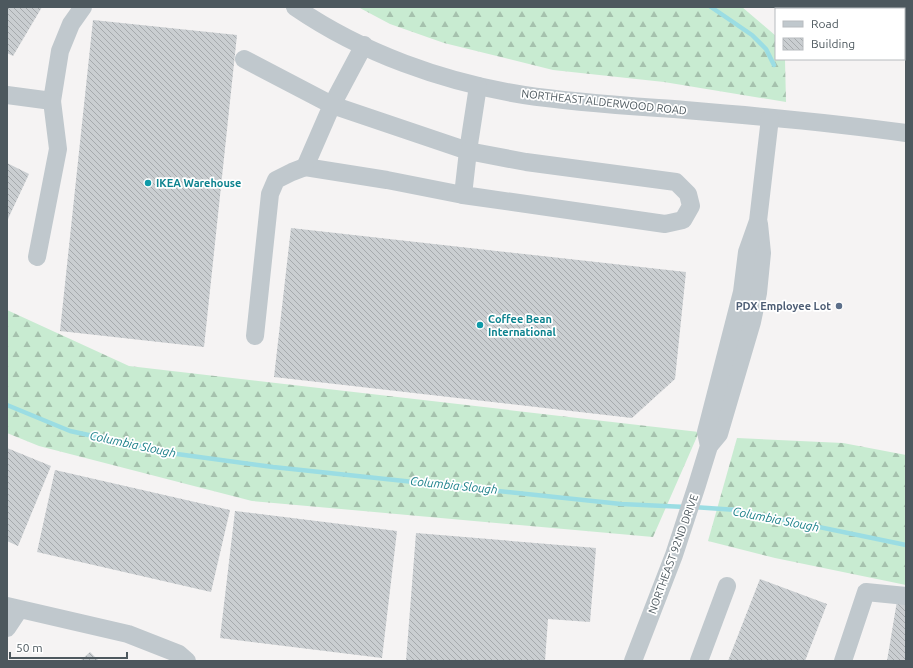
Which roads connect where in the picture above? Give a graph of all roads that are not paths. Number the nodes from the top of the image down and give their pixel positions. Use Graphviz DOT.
graph roads {
  1 [pos="83,7"];
  2 [pos="294,7"];
  3 [pos="364,45"];
  4 [pos="244,59"];
  5 [pos="478,86"];
  6 [pos="7,95"];
  7 [pos="52,101"];
  8 [pos="332,105"];
  9 [pos="770,118"];
  10 [pos="906,133"];
  11 [pos="468,151"];
  12 [pos="306,167"];
  13 [pos="463,195"];
  14 [pos="37,257"];
  15 [pos="255,336"];
  16 [pos="727,586"];
  17 [pos="906,596"];
  18 [pos="13,608"];
  19 [pos="7,628"];
  20 [pos="187,661"];
  21 [pos="633,661"];
  22 [pos="699,661"];
  23 [pos="843,661"];
  1 -- 7 [label="street"];
  2 -- 3 [label="street, NORTHEAST ALDERWOOD ROAD"];
  3 -- 5 [label="street, NORTHEAST ALDERWOOD ROAD"];
  3 -- 8 [label="street"];
  4 -- 8 [label="street"];
  5 -- 9 [label="street, NORTHEAST ALDERWOOD ROAD"];
  5 -- 11 [label="street"];
  6 -- 7 [label="street"];
  7 -- 14 [label="street"];
  8 -- 11 [label="street"];
  8 -- 12 [label="street"];
  9 -- 10 [label="street, NORTHEAST ALDERWOOD ROAD"];
  9 -- 21 [label="street, NORTHEAST 92ND DRIVE"];
  11 -- 13 [label="street"];
  11 -- 13 [label="street"];
  12 -- 13 [label="street"];
  12 -- 15 [label="street"];
  16 -- 22 [label="street"];
  17 -- 23 [label="street"];
  18 -- 19 [label="street"];
  18 -- 20 [label="street"];
}
